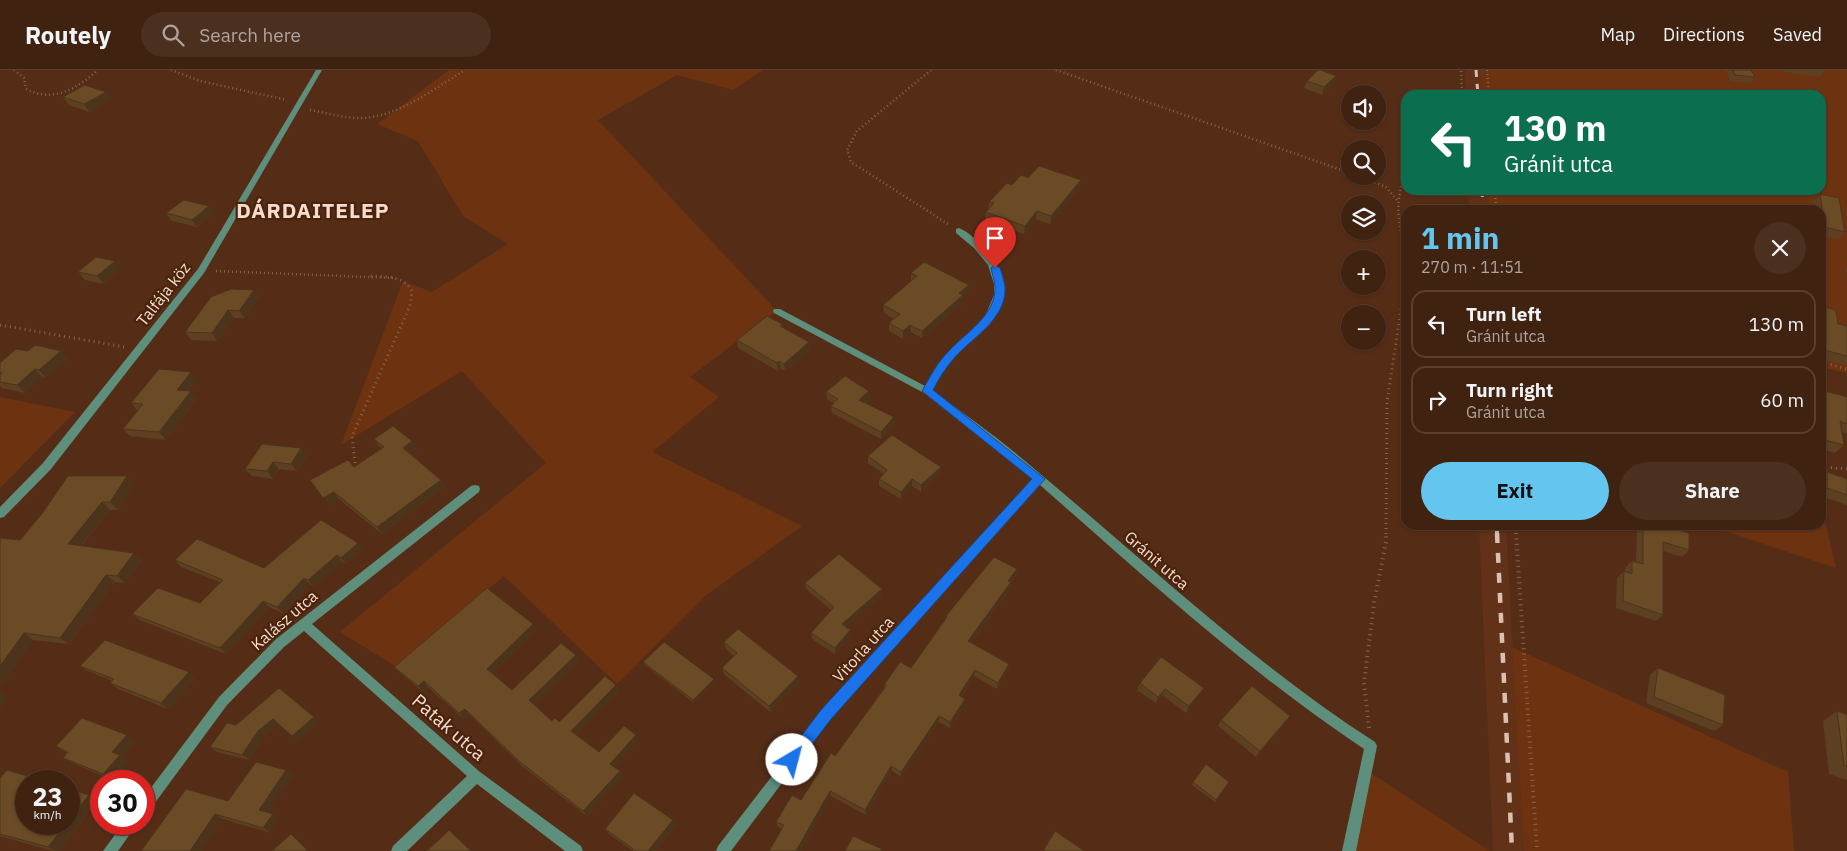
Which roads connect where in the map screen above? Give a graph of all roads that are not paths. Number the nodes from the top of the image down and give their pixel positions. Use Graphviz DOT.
graph roads {
  1 [pos="319,70"];
  2 [pos="959,231"];
  3 [pos="777,311"];
  4 [pos="927,391"];
  5 [pos="1040,479"];
  6 [pos="475,489"];
  7 [pos="0,514"];
  8 [pos="304,624"];
  9 [pos="476,776"];
  10 [pos="155,792"];
  11 [pos="122,835"];
  12 [pos="110,851"];
  13 [pos="398,851"];
  14 [pos="576,851"];
  15 [pos="723,851"];
  16 [pos="1349,851"];
  1 -- 7 [label="street, Talfája köz"];
  2 -- 4 [label="street"];
  3 -- 4 [label="street, Gránit utca"];
  4 -- 5 [label="street, Gránit utca"];
  5 -- 15 [label="street, Vitorla utca"];
  5 -- 16 [label="street, Gránit utca"];
  6 -- 8 [label="street, Kalász utca"];
  8 -- 9 [label="street, Patak utca"];
  8 -- 10 [label="street, Kalász utca"];
  9 -- 13 [label="street"];
  9 -- 14 [label="street, Patak utca"];
  11 -- 12 [label="street"];
}
